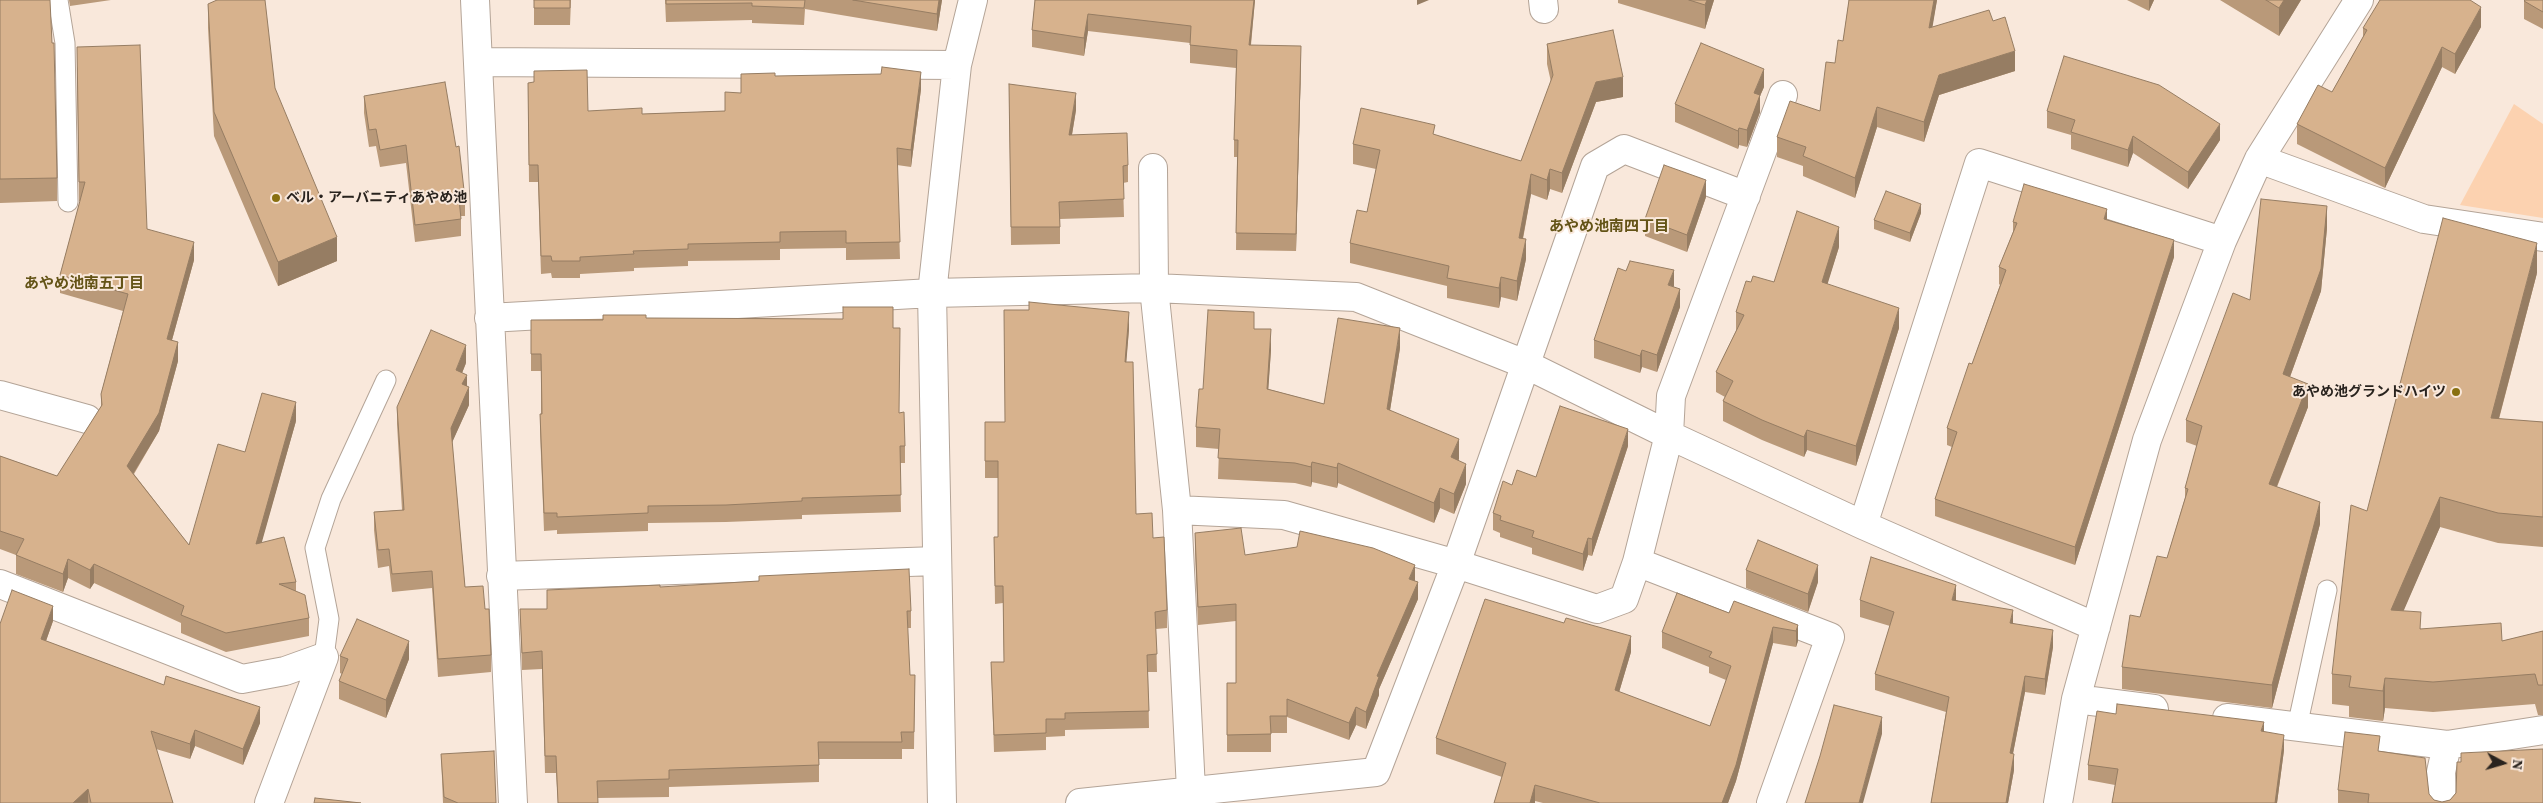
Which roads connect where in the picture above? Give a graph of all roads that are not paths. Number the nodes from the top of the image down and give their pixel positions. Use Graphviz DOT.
graph roads {
  1 [pos="58,0"];
  2 [pos="475,0"];
  3 [pos="973,0"];
  4 [pos="2359,0"];
  5 [pos="478,62"];
  6 [pos="957,65"];
  7 [pos="1783,94"];
  8 [pos="2259,159"];
  9 [pos="1153,168"];
  10 [pos="1746,196"];
  11 [pos="68,202"];
  12 [pos="2543,237"];
  13 [pos="2222,241"];
  14 [pos="1154,288"];
  15 [pos="932,293"];
  16 [pos="489,318"];
  17 [pos="1525,364"];
  18 [pos="386,380"];
  19 [pos="0,396"];
  20 [pos="86,419"];
  21 [pos="1669,435"];
  22 [pos="1177,510"];
  23 [pos="1863,525"];
  24 [pos="937,561"];
  25 [pos="1637,562"];
  26 [pos="1456,564"];
  27 [pos="501,576"];
  28 [pos="0,584"];
  29 [pos="2327,590"];
  30 [pos="2096,627"];
  31 [pos="324,656"];
  32 [pos="2076,699"];
  33 [pos="2297,727"];
  34 [pos="2543,730"];
  35 [pos="2447,745"];
  36 [pos="1191,790"];
  37 [pos="269,803"];
  38 [pos="513,803"];
  39 [pos="942,803"];
  40 [pos="1080,803"];
  41 [pos="1771,803"];
  42 [pos="2058,803"];
  43 [pos="2442,803"];
  1 -- 11 [label="lane"];
  2 -- 5 [label="street"];
  3 -- 6 [label="street"];
  4 -- 8 [label="street"];
  5 -- 6 [label="street"];
  5 -- 16 [label="street"];
  6 -- 15 [label="street"];
  7 -- 10 [label="street"];
  8 -- 12 [label="street"];
  8 -- 13 [label="street"];
  9 -- 14 [label="street"];
  10 -- 17 [label="street"];
  10 -- 21 [label="street"];
  13 -- 23 [label="street"];
  13 -- 30 [label="street"];
  14 -- 15 [label="street"];
  14 -- 17 [label="street"];
  14 -- 22 [label="street"];
  15 -- 16 [label="street"];
  15 -- 24 [label="street"];
  16 -- 27 [label="street"];
  17 -- 21 [label="street"];
  17 -- 26 [label="street"];
  18 -- 31 [label="lane"];
  19 -- 20 [label="street"];
  21 -- 23 [label="street"];
  21 -- 25 [label="street"];
  22 -- 26 [label="street"];
  22 -- 36 [label="street"];
  23 -- 30 [label="street"];
  24 -- 27 [label="street"];
  24 -- 39 [label="street"];
  25 -- 26 [label="street"];
  25 -- 41 [label="street"];
  26 -- 36 [label="street"];
  27 -- 38 [label="street"];
  28 -- 31 [label="street"];
  29 -- 33 [label="lane"];
  30 -- 32 [label="street"];
  31 -- 37 [label="street"];
  32 -- 33 [label="street"];
  32 -- 42 [label="street"];
  33 -- 35 [label="street"];
  34 -- 35 [label="street"];
  35 -- 43 [label="street"];
  36 -- 40 [label="street"];
}
